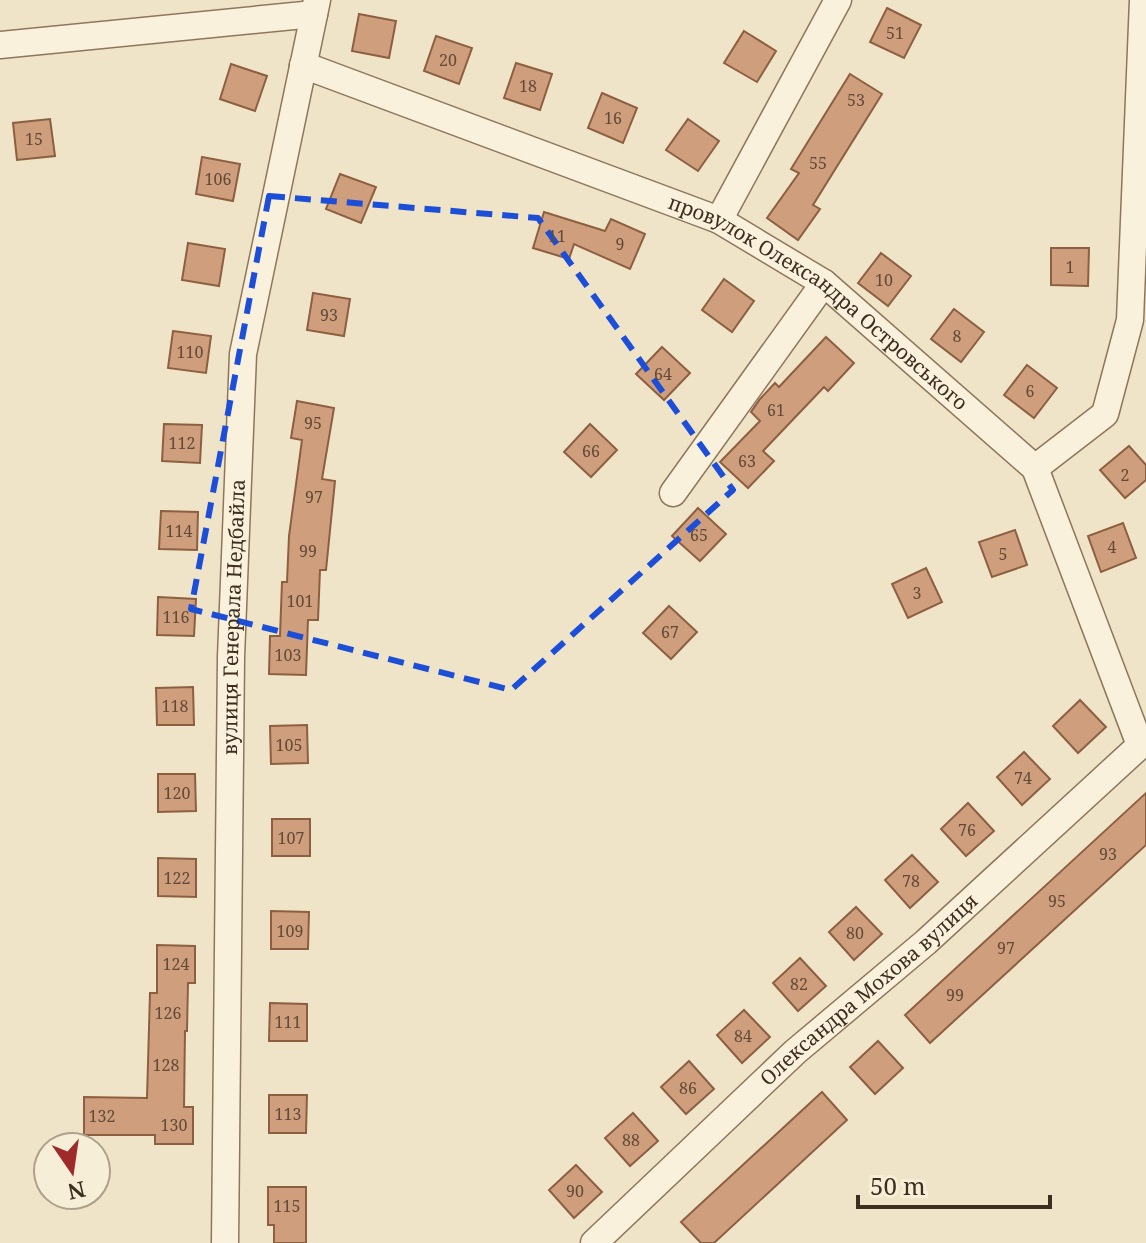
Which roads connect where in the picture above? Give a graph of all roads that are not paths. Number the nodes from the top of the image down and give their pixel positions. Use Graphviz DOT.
graph roads {
  1 [pos="838,0"];
  2 [pos="1143,0"];
  3 [pos="316,7"];
  4 [pos="0,45"];
  5 [pos="303,65"];
  6 [pos="719,220"];
  7 [pos="824,283"];
  8 [pos="1138,317"];
  9 [pos="1035,468"];
  10 [pos="673,493"];
  11 [pos="1143,742"];
  12 [pos="225,1243"];
  13 [pos="594,1243"];
  1 -- 6 [label="street"];
  2 -- 8 [label="street"];
  3 -- 4 [label="street"];
  3 -- 5 [label="street, вулиця Генерала Недбайла"];
  5 -- 6 [label="street, провулок Олександра Островського"];
  5 -- 12 [label="street, вулиця Генерала Недбайла"];
  6 -- 7 [label="street, провулок Олександра Островського"];
  7 -- 9 [label="street, провулок Олександра Островського"];
  7 -- 10 [label="street"];
  8 -- 9 [label="street"];
  9 -- 11 [label="street, провулок Олександра Островського"];
  11 -- 13 [label="street, Олександра Мохова вулиця"];
}
